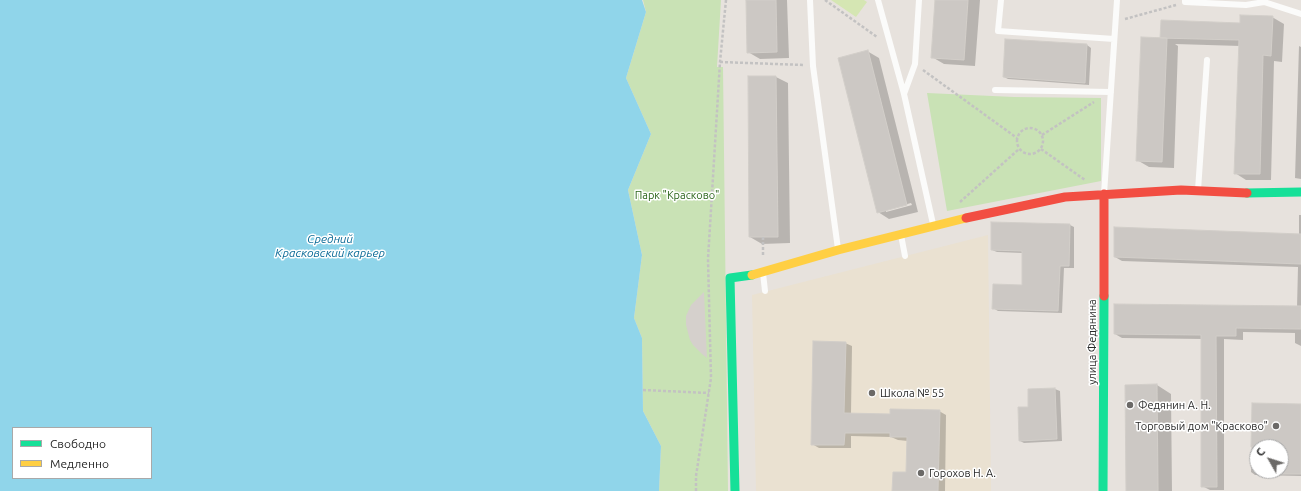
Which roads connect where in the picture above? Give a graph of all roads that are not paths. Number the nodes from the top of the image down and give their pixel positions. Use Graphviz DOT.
graph roads {
  1 [pos="810,0"];
  2 [pos="878,0"];
  3 [pos="918,0"];
  4 [pos="1001,0"];
  5 [pos="1116,0"];
  6 [pos="1185,1"];
  7 [pos="1264,1"];
  8 [pos="1301,14"];
  9 [pos="1114,40"];
  10 [pos="1207,60"];
  11 [pos="995,90"];
  12 [pos="1111,92"];
  13 [pos="904,94"];
  14 [pos="1198,191"];
  15 [pos="1301,192"];
  16 [pos="1104,194"];
  17 [pos="934,226"];
  18 [pos="901,236"];
  19 [pos="838,250"];
  20 [pos="905,256"];
  21 [pos="763,272"];
  22 [pos="765,292"];
  23 [pos="735,491"];
  24 [pos="1103,491"];
  1 -- 19 [label="lane"];
  2 -- 13 [label="lane"];
  3 -- 13 [label="lane"];
  4 -- 9 [label="lane"];
  5 -- 9 [label="lane, улица Федянина"];
  6 -- 7 [label="lane"];
  7 -- 8 [label="lane"];
  9 -- 12 [label="lane, улица Федянина"];
  10 -- 14 [label="lane"];
  11 -- 12 [label="lane"];
  12 -- 16 [label="lane, улица Федянина"];
  13 -- 17 [label="lane"];
  14 -- 15 [label="street"];
  14 -- 16 [label="street"];
  16 -- 17 [label="street"];
  16 -- 24 [label="street, улица Федянина"];
  17 -- 18 [label="street"];
  18 -- 19 [label="street"];
  18 -- 20 [label="lane"];
  19 -- 21 [label="street"];
  21 -- 22 [label="lane"];
  21 -- 23 [label="street"];
}
